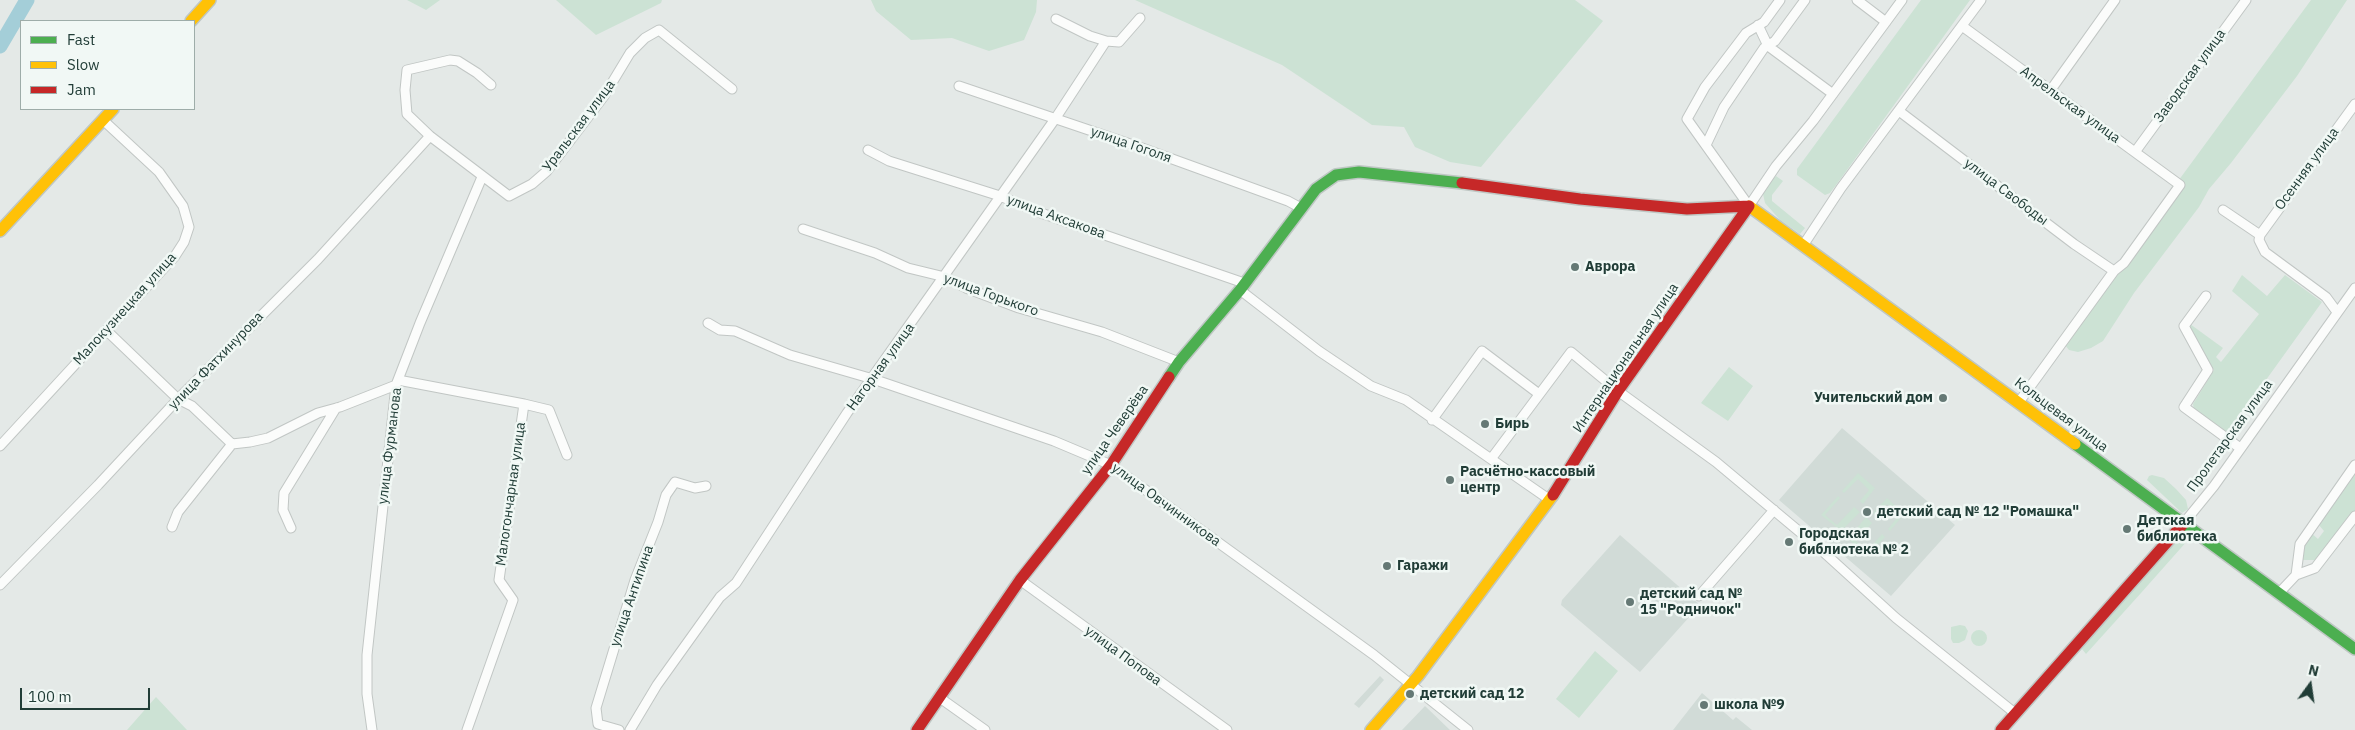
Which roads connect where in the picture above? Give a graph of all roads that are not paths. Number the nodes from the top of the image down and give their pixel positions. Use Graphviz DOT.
graph roads {
  1 [pos="210,0"];
  2 [pos="1780,0"];
  3 [pos="1805,0"];
  4 [pos="1857,0"];
  5 [pos="1902,0"];
  6 [pos="1981,0"];
  7 [pos="2115,0"];
  8 [pos="2246,0"];
  9 [pos="1140,18"];
  10 [pos="1056,19"];
  11 [pos="192,20"];
  12 [pos="1886,22"];
  13 [pos="1758,25"];
  14 [pos="1962,26"];
  15 [pos="1106,41"];
  16 [pos="1768,46"];
  17 [pos="491,85"];
  18 [pos="959,86"];
  19 [pos="732,89"];
  20 [pos="2050,91"];
  21 [pos="1833,94"];
  22 [pos="2355,104"];
  23 [pos="112,110"];
  24 [pos="1900,111"];
  25 [pos="1055,119"];
  26 [pos="103,120"];
  27 [pos="430,136"];
  28 [pos="1706,145"];
  29 [pos="868,150"];
  30 [pos="2135,152"];
  31 [pos="482,177"];
  32 [pos="1000,196"];
  33 [pos="1749,206"];
  34 [pos="1301,208"];
  35 [pos="2223,210"];
  36 [pos="803,229"];
  37 [pos="0,231"];
  38 [pos="2260,235"];
  39 [pos="1804,244"];
  40 [pos="2114,271"];
  41 [pos="945,278"];
  42 [pos="1242,286"];
  43 [pos="2355,288"];
  44 [pos="2206,296"];
  45 [pos="2337,312"];
  46 [pos="708,323"];
  47 [pos="106,330"];
  48 [pos="1180,362"];
  49 [pos="873,378"];
  50 [pos="397,382"];
  51 [pos="1618,391"];
  52 [pos="1539,394"];
  53 [pos="178,399"];
  54 [pos="2019,402"];
  55 [pos="524,404"];
  56 [pos="336,408"];
  57 [pos="1432,420"];
  58 [pos="232,444"];
  59 [pos="0,446"];
  60 [pos="2240,448"];
  61 [pos="567,455"];
  62 [pos="1491,459"];
  63 [pos="1112,465"];
  64 [pos="2355,465"];
  65 [pos="706,486"];
  66 [pos="1550,500"];
  67 [pos="1774,510"];
  68 [pos="2355,516"];
  69 [pos="2183,524"];
  70 [pos="172,527"];
  71 [pos="290,528"];
  72 [pos="2296,575"];
  73 [pos="1020,580"];
  74 [pos="0,585"];
  75 [pos="2280,592"];
  76 [pos="1698,596"];
  77 [pos="2355,649"];
  78 [pos="1411,684"];
  79 [pos="940,698"];
  80 [pos="2016,714"];
  81 [pos="372,730"];
  82 [pos="467,730"];
  83 [pos="619,730"];
  84 [pos="630,730"];
  85 [pos="917,730"];
  86 [pos="985,730"];
  87 [pos="1227,730"];
  88 [pos="1371,730"];
  89 [pos="1468,730"];
  90 [pos="2001,730"];
  1 -- 11 [label="street"];
  2 -- 13 [label="street"];
  3 -- 16 [label="street"];
  4 -- 12 [label="street"];
  5 -- 12 [label="street, Интернациональная улица"];
  6 -- 14 [label="street"];
  7 -- 20 [label="street"];
  8 -- 30 [label="street, Заводская улица"];
  9 -- 15 [label="street"];
  10 -- 15 [label="street"];
  12 -- 21 [label="street, Интернациональная улица"];
  13 -- 16 [label="street"];
  13 -- 28 [label="street"];
  14 -- 20 [label="street, Апрельская улица"];
  14 -- 24 [label="street"];
  15 -- 25 [label="street, Нагорная улица"];
  16 -- 21 [label="street"];
  16 -- 28 [label="street"];
  17 -- 27 [label="street, Уральская улица"];
  18 -- 25 [label="street, улица Гоголя"];
  19 -- 31 [label="street, Уральская улица"];
  20 -- 30 [label="street, Апрельская улица"];
  21 -- 33 [label="street, Интернациональная улица"];
  22 -- 38 [label="street, Осенняя улица"];
  23 -- 26 [label="street"];
  24 -- 39 [label="street"];
  24 -- 40 [label="street, улица Свободы"];
  25 -- 32 [label="street, Нагорная улица"];
  25 -- 34 [label="street, улица Гоголя"];
  26 -- 37 [label="street"];
  26 -- 47 [label="street, Малокузнецкая улица"];
  27 -- 31 [label="street, Уральская улица"];
  27 -- 53 [label="street, улица Фатхинурова"];
  28 -- 33 [label="street"];
  29 -- 32 [label="street, улица Аксакова"];
  30 -- 40 [label="street, Апрельская улица"];
  31 -- 50 [label="street, улица Фурманова"];
  32 -- 41 [label="street, Нагорная улица"];
  32 -- 42 [label="street, улица Аксакова"];
  33 -- 34 [label="street, улица Чеверёва"];
  33 -- 39 [label="street, Кольцевая улица"];
  33 -- 51 [label="street, Интернациональная улица"];
  34 -- 42 [label="street, улица Чеверёва"];
  35 -- 38 [label="street"];
  36 -- 41 [label="street, улица Горького"];
  38 -- 45 [label="street"];
  39 -- 54 [label="street, Кольцевая улица"];
  40 -- 54 [label="street"];
  41 -- 48 [label="street, улица Горького"];
  41 -- 49 [label="street, Нагорная улица"];
  42 -- 48 [label="street, улица Чеверёва"];
  42 -- 57 [label="street, улица Аксакова"];
  43 -- 45 [label="street, Пролетарская улица"];
  44 -- 60 [label="street"];
  45 -- 60 [label="street, Пролетарская улица"];
  46 -- 49 [label="street, улица Овчинникова"];
  47 -- 53 [label="street"];
  47 -- 59 [label="street, Малокузнецкая улица"];
  48 -- 63 [label="street, улица Чеверёва"];
  49 -- 63 [label="street, улица Овчинникова"];
  49 -- 84 [label="street, Нагорная улица"];
  50 -- 55 [label="street, Малогончарная улица"];
  50 -- 56 [label="street"];
  50 -- 81 [label="street, улица Фурманова"];
  51 -- 52 [label="street"];
  51 -- 66 [label="street, Интернациональная улица"];
  51 -- 67 [label="street"];
  52 -- 57 [label="street"];
  52 -- 62 [label="street"];
  53 -- 58 [label="street"];
  53 -- 74 [label="street, улица Фатхинурова"];
  54 -- 69 [label="street, Кольцевая улица"];
  55 -- 61 [label="street"];
  55 -- 82 [label="street, Малогончарная улица"];
  56 -- 58 [label="street"];
  56 -- 71 [label="street"];
  57 -- 62 [label="street, улица Аксакова"];
  58 -- 70 [label="street"];
  60 -- 69 [label="street, Пролетарская улица"];
  62 -- 66 [label="street, улица Аксакова"];
  63 -- 73 [label="street, улица Чеверёва"];
  63 -- 78 [label="street, улица Овчинникова"];
  64 -- 72 [label="street"];
  65 -- 83 [label="street, улица Антипина"];
  66 -- 78 [label="street, Интернациональная улица"];
  67 -- 76 [label="street"];
  67 -- 80 [label="street"];
  68 -- 72 [label="street"];
  69 -- 75 [label="street, Кольцевая улица"];
  69 -- 80 [label="street, Пролетарская улица"];
  72 -- 75 [label="street"];
  73 -- 79 [label="street, улица Чеверёва"];
  73 -- 87 [label="street, улица Попова"];
  75 -- 77 [label="street, Кольцевая улица"];
  78 -- 88 [label="street, Интернациональная улица"];
  78 -- 89 [label="street, улица Овчинникова"];
  79 -- 85 [label="street, улица Чеверёва"];
  79 -- 86 [label="street"];
  80 -- 90 [label="street, Пролетарская улица"];
}
